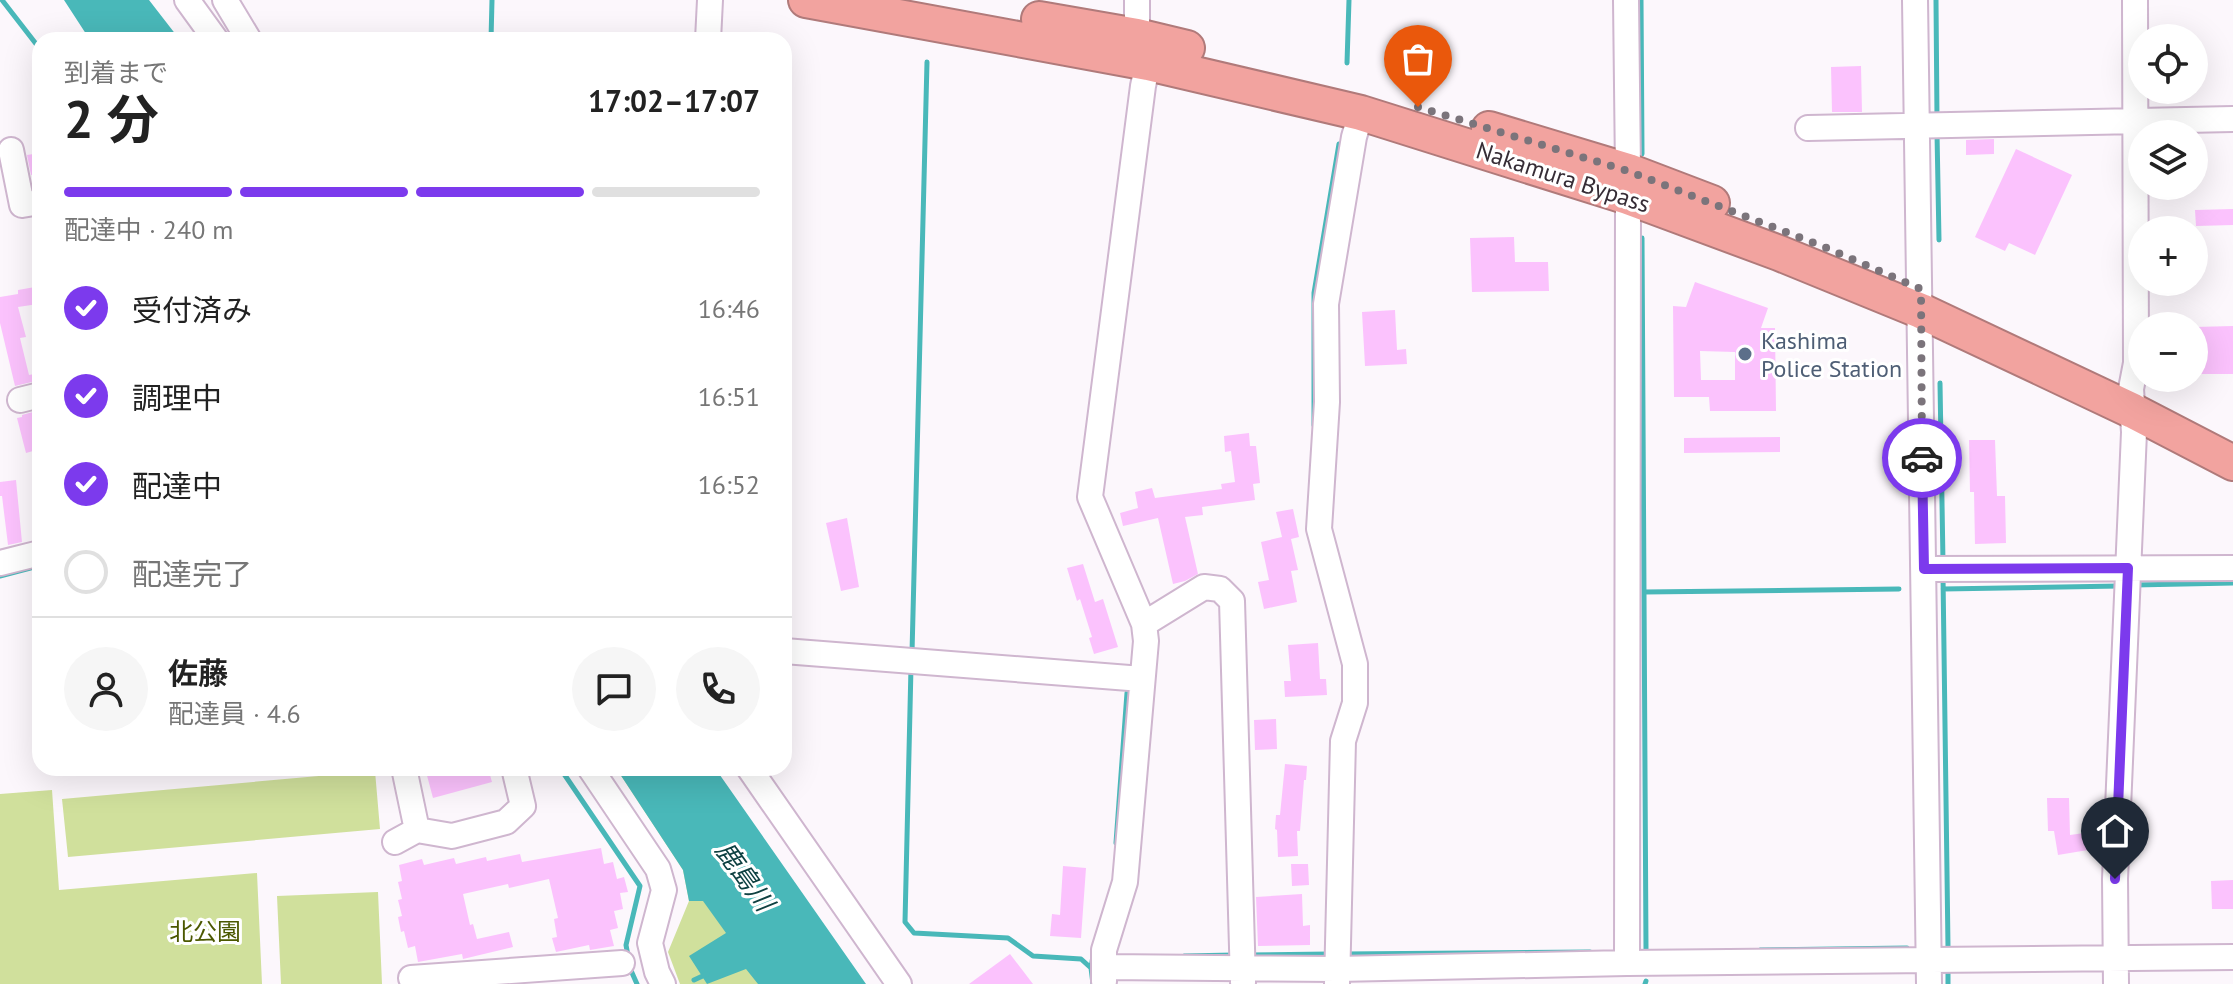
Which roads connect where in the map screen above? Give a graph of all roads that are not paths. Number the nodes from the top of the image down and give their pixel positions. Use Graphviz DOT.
graph roads {
  1 [pos="187,0"];
  2 [pos="225,0"];
  3 [pos="710,0"];
  4 [pos="806,0"];
  5 [pos="932,0"];
  6 [pos="1137,0"];
  7 [pos="1626,0"];
  8 [pos="1915,0"];
  9 [pos="2135,0"];
  10 [pos="210,32"];
  11 [pos="244,32"];
  12 [pos="708,32"];
  13 [pos="1142,50"];
  14 [pos="1361,113"];
  15 [pos="2233,119"];
  16 [pos="2136,120"];
  17 [pos="2184,120"];
  18 [pos="2128,121"];
  19 [pos="1931,127"];
  20 [pos="1808,128"];
  21 [pos="11,150"];
  22 [pos="1628,184"];
  23 [pos="2136,200"];
  24 [pos="32,203"];
  25 [pos="1921,300"];
  26 [pos="2132,400"];
  27 [pos="2233,445"];
  28 [pos="2233,463"];
  29 [pos="32,555"];
  30 [pos="0,563"];
  31 [pos="2128,568"];
  32 [pos="2233,568"];
  33 [pos="1936,569"];
  34 [pos="1144,624"];
  35 [pos="792,652"];
  36 [pos="1142,679"];
  37 [pos="406,776"];
  38 [pos="516,776"];
  39 [pos="595,776"];
  40 [pos="755,776"];
  41 [pos="417,830"];
  42 [pos="395,842"];
  43 [pos="1627,953"];
  44 [pos="2233,957"];
  45 [pos="2116,958"];
  46 [pos="622,963"];
  47 [pos="1242,966"];
  48 [pos="1337,966"];
  49 [pos="1104,967"];
  50 [pos="1929,972"];
  51 [pos="595,975"];
  52 [pos="411,978"];
  53 [pos="496,978"];
  54 [pos="663,984"];
  55 [pos="899,984"];
  56 [pos="2116,984"];
  1 -- 10 [label="street"];
  2 -- 11 [label="street"];
  3 -- 12 [label="street"];
  4 -- 13 [label="highway, Nakamura Bypass"];
  5 -- 13 [label="highway, Nakamura Bypass"];
  6 -- 13 [label="street"];
  7 -- 22 [label="street"];
  8 -- 19 [label="street"];
  9 -- 16 [label="street"];
  13 -- 14 [label="highway, Nakamura Bypass"];
  13 -- 22 [label="highway, Nakamura Bypass"];
  13 -- 34 [label="street"];
  14 -- 22 [label="highway, Nakamura Bypass"];
  14 -- 48 [label="street"];
  15 -- 17 [label="street"];
  18 -- 19 [label="street"];
  19 -- 20 [label="street"];
  19 -- 25 [label="street"];
  21 -- 24 [label="street"];
  22 -- 25 [label="highway, Nakamura Bypass"];
  22 -- 43 [label="street"];
  23 -- 26 [label="street"];
  25 -- 26 [label="highway, Nakamura Bypass"];
  25 -- 33 [label="street"];
  26 -- 27 [label="highway, Nakamura Bypass"];
  26 -- 28 [label="highway, Nakamura Bypass"];
  26 -- 31 [label="street"];
  29 -- 30 [label="street"];
  31 -- 32 [label="street"];
  31 -- 33 [label="street"];
  31 -- 45 [label="street"];
  33 -- 50 [label="street"];
  34 -- 36 [label="street"];
  34 -- 47 [label="street"];
  35 -- 36 [label="street"];
  36 -- 49 [label="street"];
  37 -- 41 [label="street"];
  38 -- 41 [label="street"];
  39 -- 54 [label="street"];
  40 -- 55 [label="street"];
  41 -- 42 [label="street"];
  43 -- 48 [label="street"];
  43 -- 50 [label="street"];
  44 -- 45 [label="street"];
  45 -- 50 [label="street"];
  45 -- 56 [label="street"];
  46 -- 51 [label="street"];
  47 -- 48 [label="street"];
  47 -- 49 [label="street"];
  51 -- 53 [label="street"];
  52 -- 53 [label="street"];
}
